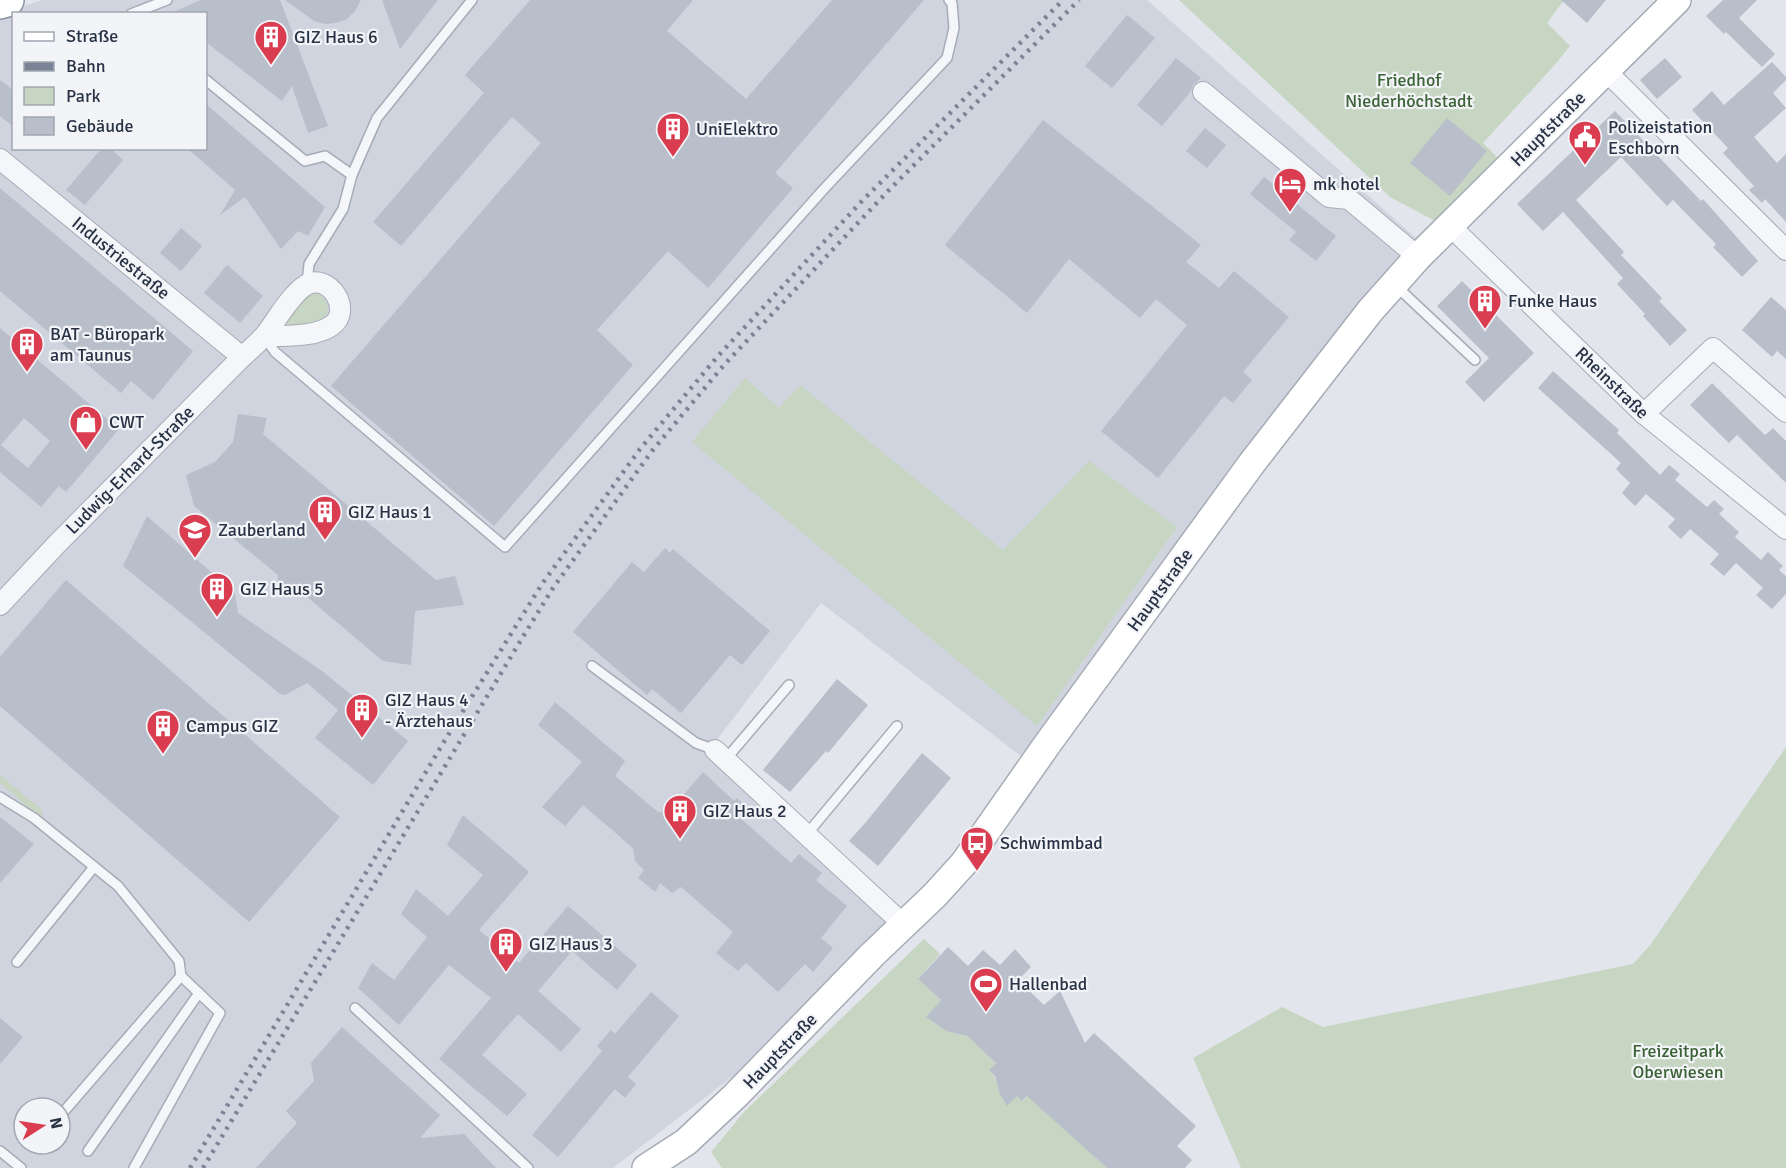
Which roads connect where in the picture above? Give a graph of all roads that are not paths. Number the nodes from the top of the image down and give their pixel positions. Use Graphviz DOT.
graph roads {
  1 [pos="7,0"];
  2 [pos="167,0"];
  3 [pos="472,0"];
  4 [pos="949,0"];
  5 [pos="1677,0"];
  6 [pos="0,2"];
  7 [pos="136,12"];
  8 [pos="1606,71"];
  9 [pos="207,81"];
  10 [pos="1203,92"];
  11 [pos="0,159"];
  12 [pos="352,175"];
  13 [pos="1449,225"];
  14 [pos="1786,250"];
  15 [pos="1418,257"];
  16 [pos="307,284"];
  17 [pos="1394,284"];
  18 [pos="264,337"];
  19 [pos="242,357"];
  20 [pos="1475,360"];
  21 [pos="1786,412"];
  22 [pos="1644,414"];
  23 [pos="1786,529"];
  24 [pos="0,605"];
  25 [pos="592,666"];
  26 [pos="789,685"];
  27 [pos="897,726"];
  28 [pos="720,754"];
  29 [pos="0,797"];
  30 [pos="807,834"];
  31 [pos="94,867"];
  32 [pos="903,924"];
  33 [pos="17,962"];
  34 [pos="181,976"];
  35 [pos="199,993"];
  36 [pos="355,1008"];
  37 [pos="72,1102"];
  38 [pos="0,1151"];
  39 [pos="88,1151"];
  40 [pos="21,1168"];
  41 [pos="134,1168"];
  42 [pos="528,1168"];
  43 [pos="646,1168"];
  1 -- 6 [label="highway"];
  2 -- 7 [label="lane"];
  3 -- 12 [label="lane"];
  4 -- 18 [label="lane"];
  5 -- 8 [label="street, Hauptstraße"];
  8 -- 13 [label="street, Hauptstraße"];
  8 -- 14 [label="street"];
  9 -- 12 [label="lane"];
  10 -- 15 [label="street"];
  11 -- 19 [label="street, Industriestraße"];
  12 -- 16 [label="lane"];
  13 -- 15 [label="street, Hauptstraße"];
  13 -- 22 [label="street, Rheinstraße"];
  15 -- 17 [label="street, Hauptstraße"];
  16 -- 18 [label="street, Ludwig-Erhard-Straße"];
  16 -- 18 [label="street"];
  17 -- 20 [label="lane"];
  17 -- 32 [label="street, Hauptstraße"];
  18 -- 19 [label="street, Ludwig-Erhard-Straße"];
  19 -- 24 [label="street, Ludwig-Erhard-Straße"];
  21 -- 22 [label="street"];
  22 -- 23 [label="street, Rheinstraße"];
  25 -- 28 [label="lane"];
  26 -- 28 [label="lane"];
  27 -- 30 [label="lane"];
  28 -- 30 [label="street"];
  29 -- 31 [label="lane"];
  30 -- 32 [label="street"];
  31 -- 33 [label="lane"];
  31 -- 34 [label="lane"];
  32 -- 43 [label="street, Hauptstraße"];
  34 -- 35 [label="lane"];
  34 -- 37 [label="lane"];
  35 -- 39 [label="lane"];
  35 -- 41 [label="lane"];
  36 -- 42 [label="lane"];
  38 -- 40 [label="lane"];
}
